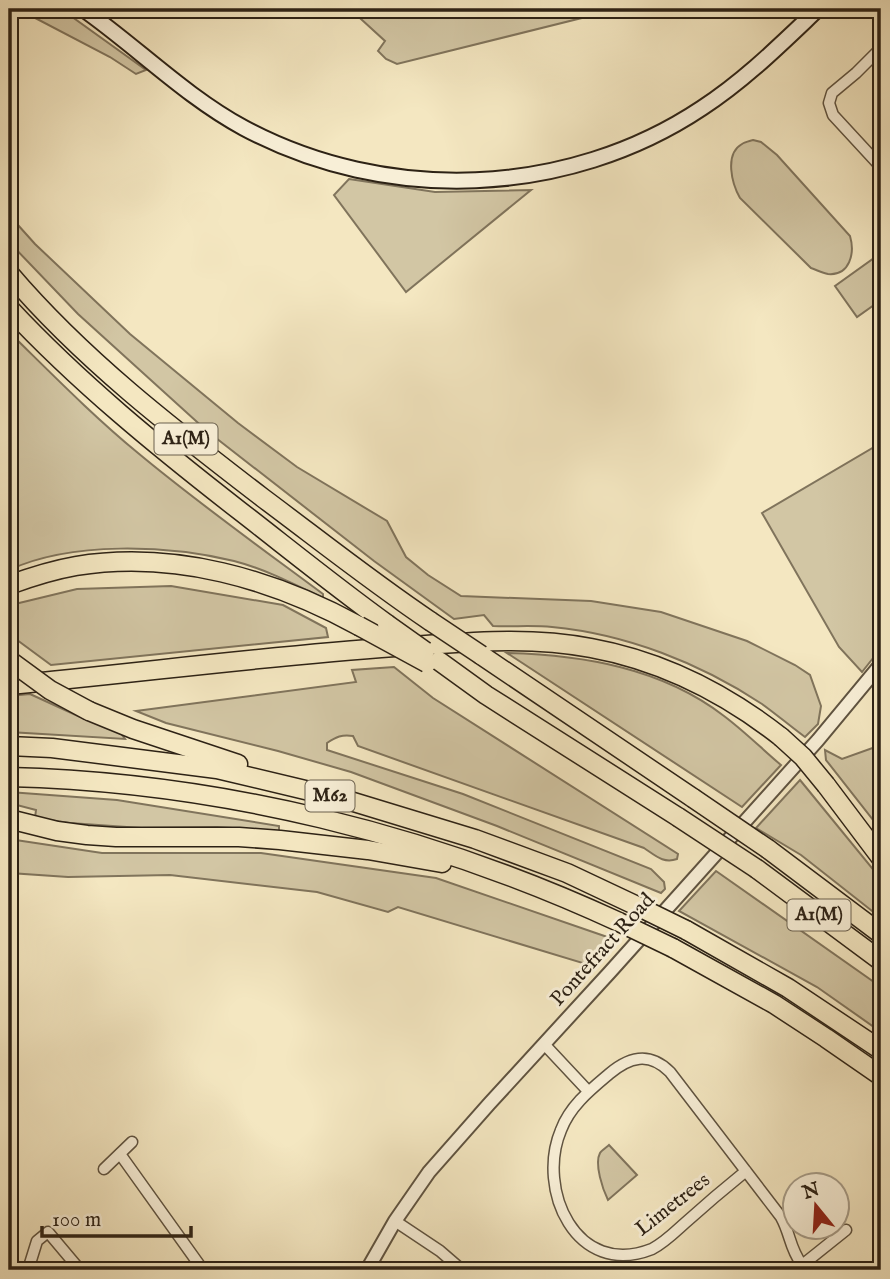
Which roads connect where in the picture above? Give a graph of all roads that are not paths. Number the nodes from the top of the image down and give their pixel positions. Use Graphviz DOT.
graph roads {
  1 [pos="83,9"];
  2 [pos="818,9"];
  3 [pos="881,48"];
  4 [pos="881,167"];
  5 [pos="9,273"];
  6 [pos="9,308"];
  7 [pos="9,585"];
  8 [pos="9,660"];
  9 [pos="433,662"];
  10 [pos="881,664"];
  11 [pos="9,685"];
  12 [pos="9,746"];
  13 [pos="9,777"];
  14 [pos="347,800"];
  15 [pos="9,820"];
  16 [pos="881,858"];
  17 [pos="521,881"];
  18 [pos="881,934"];
  19 [pos="881,961"];
  20 [pos="544,1044"];
  21 [pos="881,1050"];
  22 [pos="881,1076"];
  23 [pos="588,1091"];
  24 [pos="132,1142"];
  25 [pos="120,1154"];
  26 [pos="104,1169"];
  27 [pos="746,1171"];
  28 [pos="395,1221"];
  29 [pos="834,1240"];
  30 [pos="799,1268"];
  31 [pos="28,1270"];
  32 [pos="80,1270"];
  33 [pos="203,1270"];
  34 [pos="367,1270"];
  35 [pos="462,1270"];
  1 -- 2 [label="main road"];
  3 -- 4 [label="street"];
  5 -- 18 [label="highway, A1(M), bridge"];
  6 -- 9 [label="highway, A1(M), bridge"];
  7 -- 9 [label="highway, bridge"];
  8 -- 14 [label="highway, bridge"];
  9 -- 19 [label="highway, A1(M), bridge"];
  10 -- 20 [label="street, Pontefract Road"];
  11 -- 16 [label="highway, bridge"];
  12 -- 14 [label="highway, M62"];
  13 -- 17 [label="highway, M62"];
  14 -- 21 [label="highway, M62, bridge"];
  15 -- 17 [label="highway"];
  17 -- 22 [label="highway, M62, bridge"];
  20 -- 23 [label="street"];
  20 -- 28 [label="street, Pontefract Road"];
  23 -- 27 [label="street, Limetrees"];
  23 -- 27 [label="street, Limetrees"];
  24 -- 25 [label="street"];
  25 -- 26 [label="street"];
  25 -- 33 [label="street"];
  27 -- 30 [label="street, Limetrees"];
  28 -- 34 [label="street, Pontefract Road"];
  28 -- 35 [label="street"];
  29 -- 30 [label="street"];
  31 -- 32 [label="street"];
}
